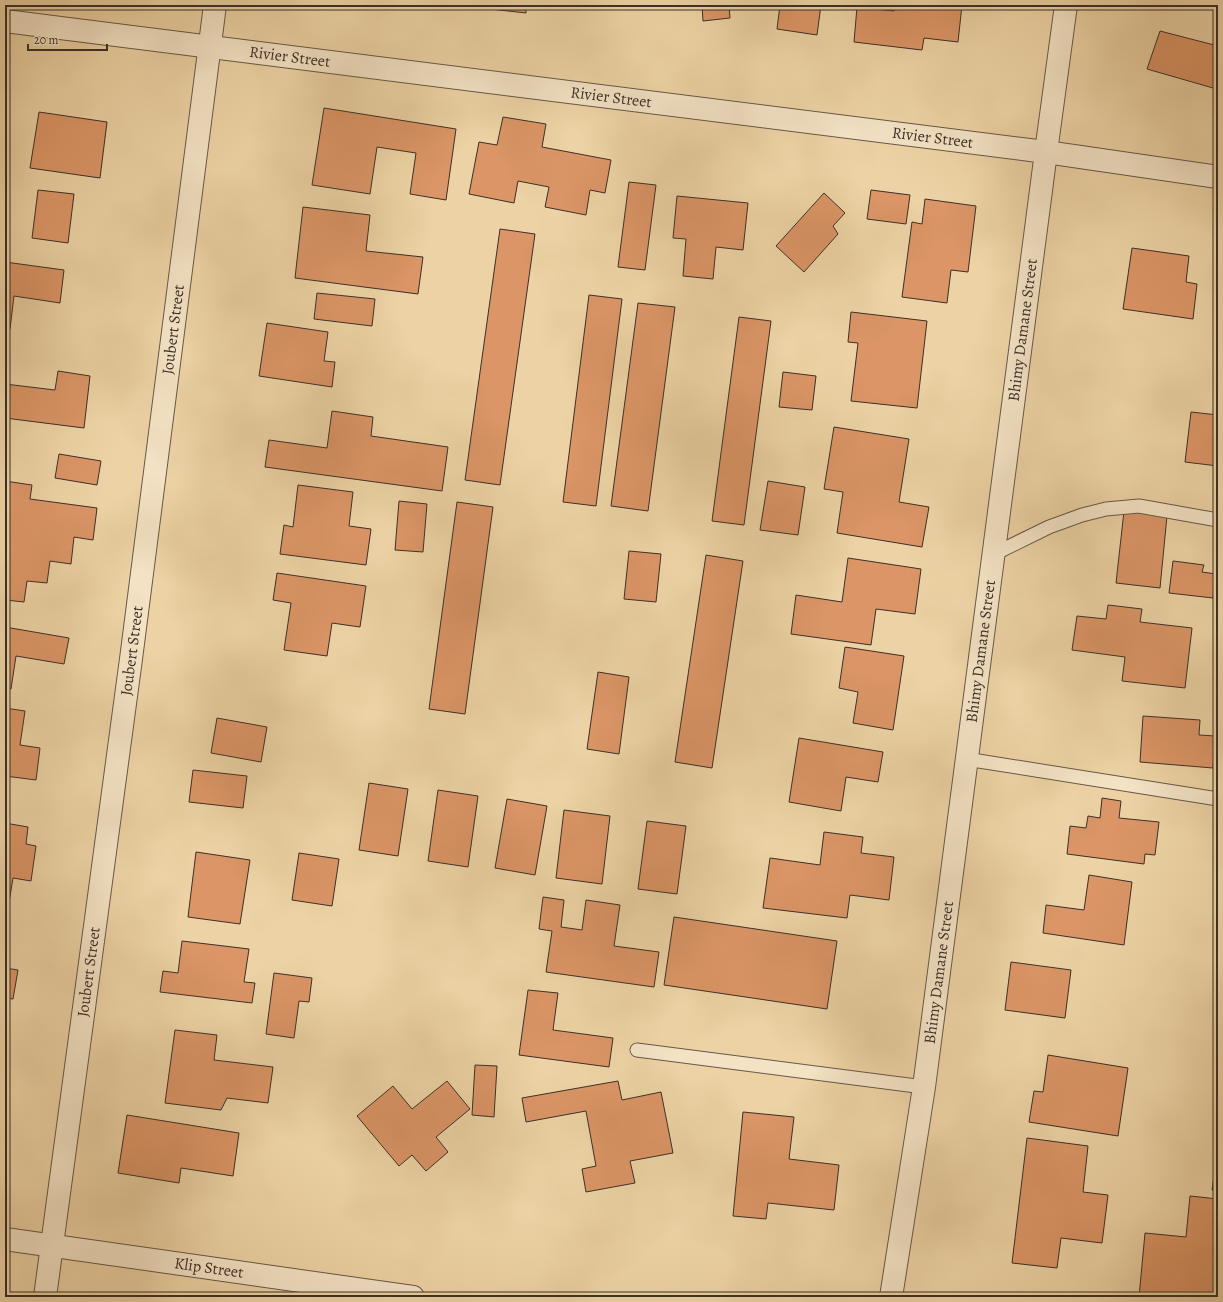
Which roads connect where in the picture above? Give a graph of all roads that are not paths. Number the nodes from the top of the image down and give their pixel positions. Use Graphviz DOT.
graph roads {
  1 [pos="215,5"];
  2 [pos="1066,5"];
  3 [pos="5,21"];
  4 [pos="209,46"];
  5 [pos="1046,152"];
  6 [pos="1218,177"];
  7 [pos="1218,520"];
  8 [pos="994,554"];
  9 [pos="966,759"];
  10 [pos="1218,799"];
  11 [pos="637,1050"];
  12 [pos="924,1087"];
  13 [pos="5,1239"];
  14 [pos="53,1245"];
  15 [pos="45,1297"];
  16 [pos="413,1297"];
  17 [pos="891,1297"];
  1 -- 4 [label="street, Joubert Street"];
  2 -- 5 [label="street, Bhimy Damane Street"];
  3 -- 4 [label="street, Rivier Street"];
  4 -- 5 [label="street, Rivier Street"];
  4 -- 14 [label="street, Joubert Street"];
  5 -- 6 [label="street, Rivier Street"];
  5 -- 8 [label="street, Bhimy Damane Street"];
  7 -- 8 [label="lane"];
  8 -- 9 [label="street, Bhimy Damane Street"];
  9 -- 10 [label="lane"];
  9 -- 12 [label="street, Bhimy Damane Street"];
  11 -- 12 [label="lane"];
  12 -- 17 [label="street, Bhimy Damane Street"];
  13 -- 14 [label="street, Klip Street"];
  14 -- 15 [label="street, Joubert Street"];
  14 -- 16 [label="street, Klip Street"];
}
